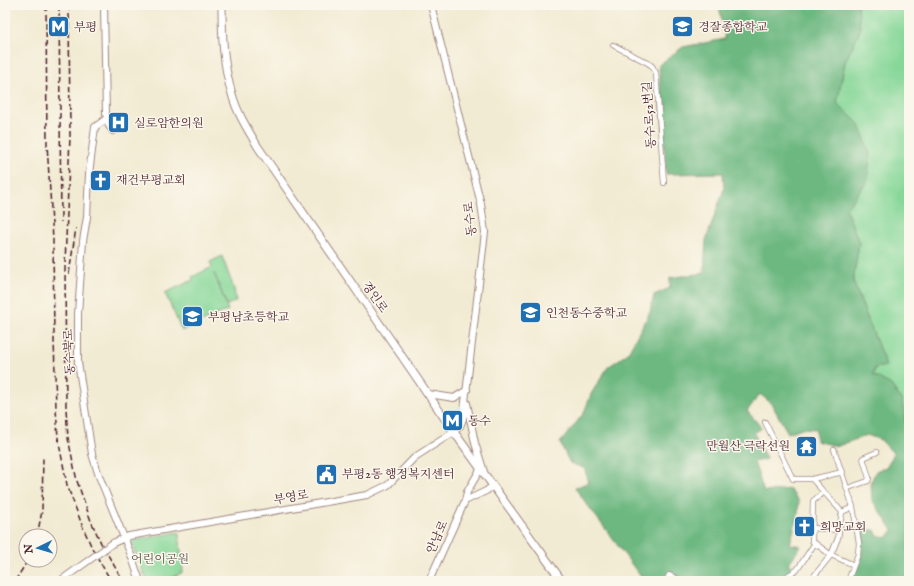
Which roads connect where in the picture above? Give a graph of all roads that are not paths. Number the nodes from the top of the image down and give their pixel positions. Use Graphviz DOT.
graph roads {
  1 [pos="104,5"];
  2 [pos="222,5"];
  3 [pos="431,5"];
  4 [pos="614,45"];
  5 [pos="106,119"];
  6 [pos="113,131"];
  7 [pos="664,183"];
  8 [pos="466,393"];
  9 [pos="428,394"];
  10 [pos="765,422"];
  11 [pos="454,432"];
  12 [pos="834,449"];
  13 [pos="877,452"];
  14 [pos="480,468"];
  15 [pos="842,472"];
  16 [pos="486,475"];
  17 [pos="812,479"];
  18 [pos="493,486"];
  19 [pos="848,488"];
  20 [pos="824,492"];
  21 [pos="465,501"];
  22 [pos="853,507"];
  23 [pos="842,512"];
  24 [pos="812,528"];
  25 [pos="839,530"];
  26 [pos="123,538"];
  27 [pos="815,543"];
  28 [pos="831,555"];
  29 [pos="854,565"];
  30 [pos="60,581"];
  31 [pos="140,581"];
  32 [pos="429,581"];
  33 [pos="562,581"];
  34 [pos="666,581"];
  35 [pos="682,581"];
  36 [pos="779,581"];
  37 [pos="810,581"];
  38 [pos="848,581"];
  1 -- 5 [label="street"];
  2 -- 9 [label="main road, 경인로"];
  3 -- 8 [label="street, 동수로"];
  4 -- 7 [label="street, 동수로52번길"];
  5 -- 6 [label="street"];
  5 -- 26 [label="street, 동수북로"];
  8 -- 9 [label="street"];
  8 -- 11 [label="street, 동수로"];
  8 -- 16 [label="street"];
  9 -- 11 [label="main road, 경인로"];
  10 -- 17 [label="street"];
  11 -- 14 [label="main road, 경인로"];
  11 -- 26 [label="street, 부영로"];
  12 -- 15 [label="street"];
  13 -- 19 [label="street"];
  14 -- 16 [label="main road, 경인로"];
  14 -- 21 [label="street, 안남로"];
  15 -- 17 [label="street"];
  15 -- 19 [label="street"];
  16 -- 18 [label="main road, 경인로"];
  17 -- 20 [label="street"];
  18 -- 21 [label="street"];
  18 -- 33 [label="main road, 경인로"];
  19 -- 22 [label="street"];
  20 -- 23 [label="street"];
  20 -- 24 [label="street"];
  21 -- 32 [label="street, 안남로"];
  22 -- 23 [label="street"];
  22 -- 29 [label="street"];
  23 -- 25 [label="street"];
  24 -- 25 [label="street"];
  24 -- 27 [label="street"];
  25 -- 28 [label="street"];
  26 -- 30 [label="street, 부영로, bridge"];
  26 -- 31 [label="street, 동수북로"];
  27 -- 28 [label="street"];
  27 -- 36 [label="street"];
  28 -- 29 [label="street"];
  28 -- 37 [label="street"];
  29 -- 38 [label="street"];
  34 -- 35 [label="street"];
}
